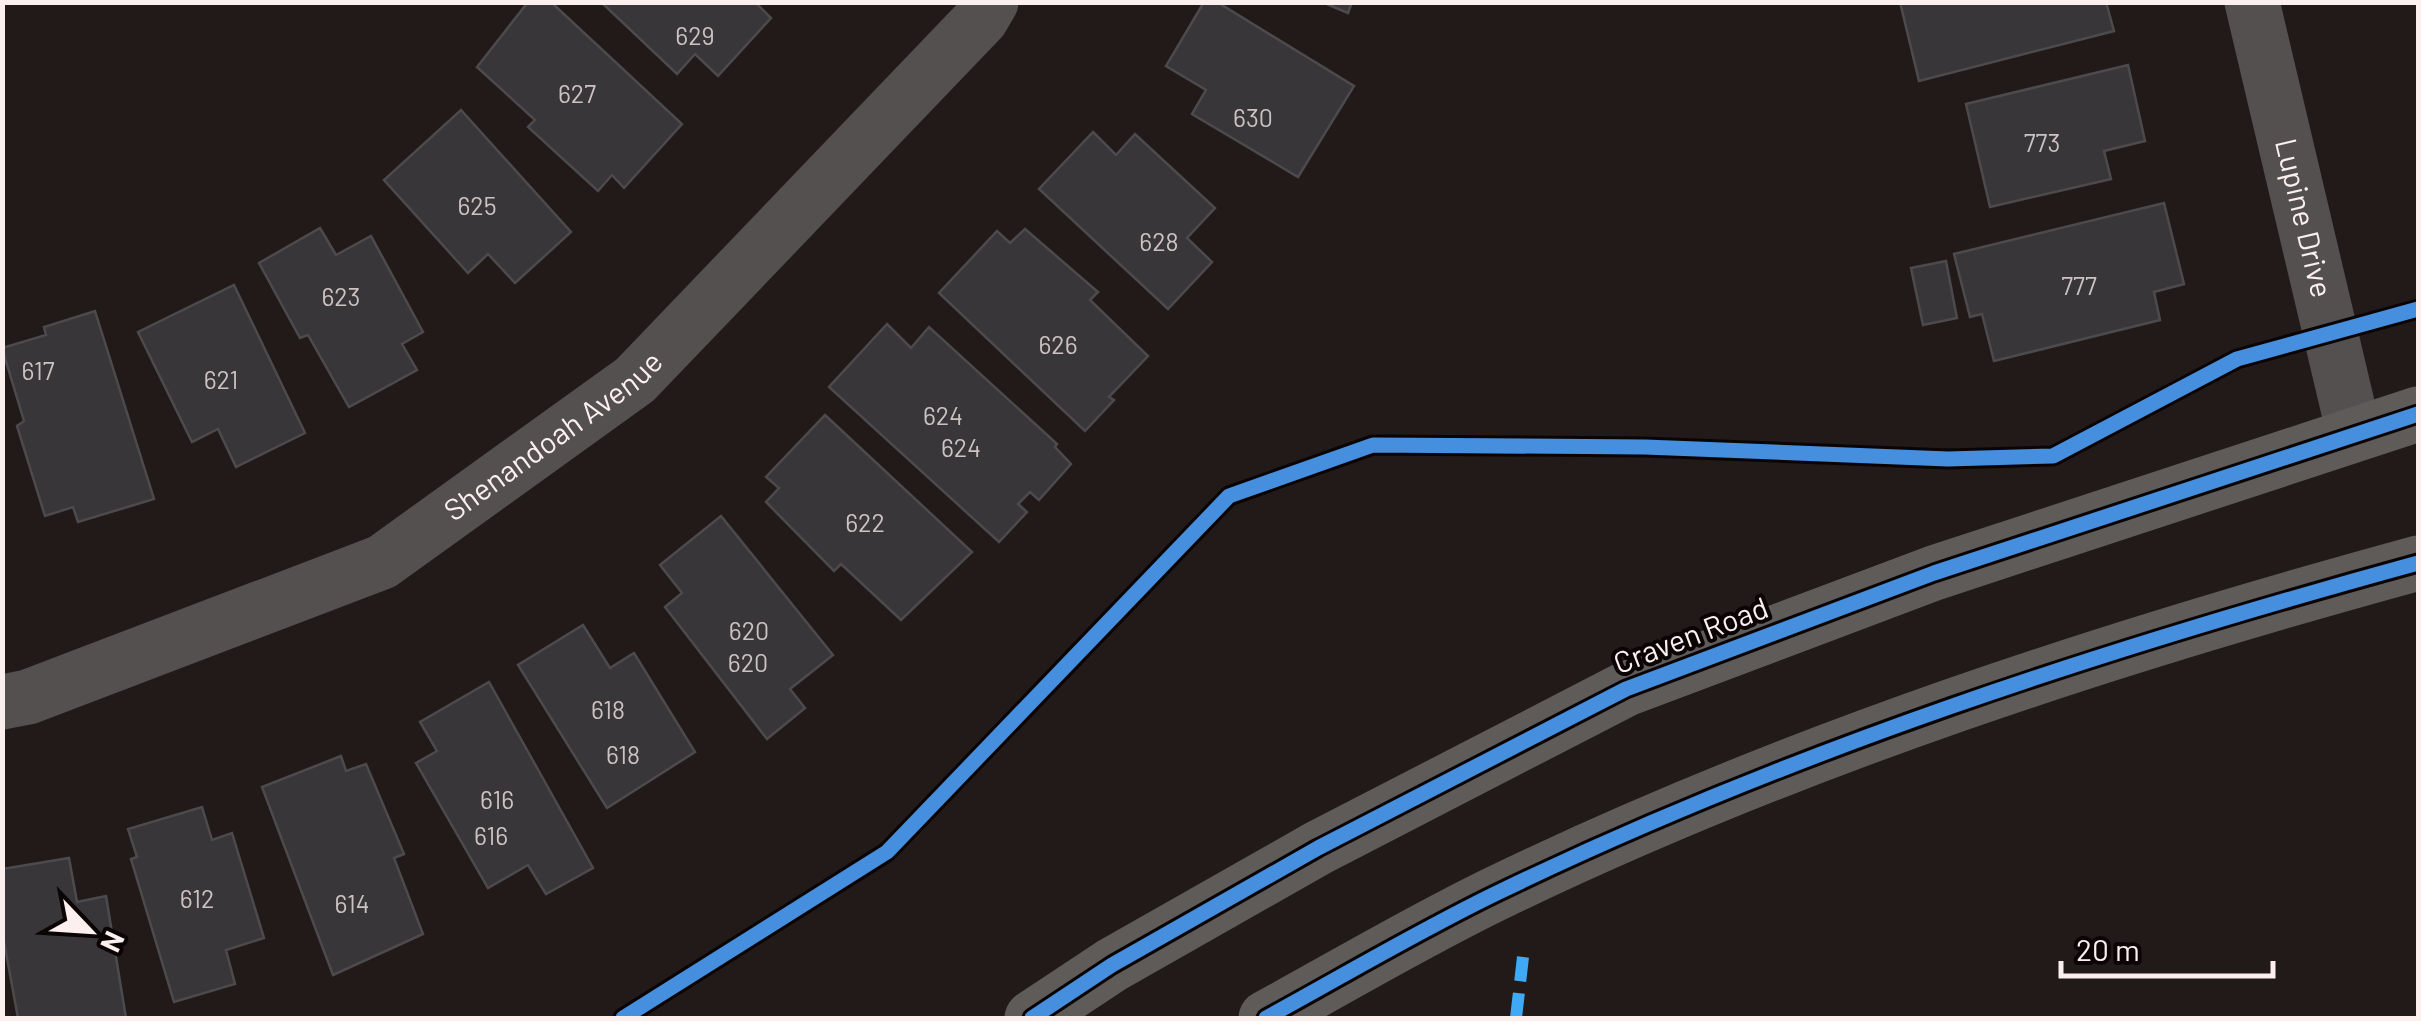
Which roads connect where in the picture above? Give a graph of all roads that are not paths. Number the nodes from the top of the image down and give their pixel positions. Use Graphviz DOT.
graph roads {
  1 [pos="991,2"];
  2 [pos="2252,2"];
  3 [pos="2418,414"];
  4 [pos="2354,433"];
  5 [pos="2418,564"];
  6 [pos="2,702"];
  7 [pos="1032,1018"];
  8 [pos="1266,1018"];
  1 -- 6 [label="street, Shenandoah Avenue"];
  2 -- 4 [label="street, Lupine Drive"];
  3 -- 4 [label="main road, Craven Road"];
  4 -- 7 [label="main road, Craven Road"];
  5 -- 8 [label="main road"];
}
